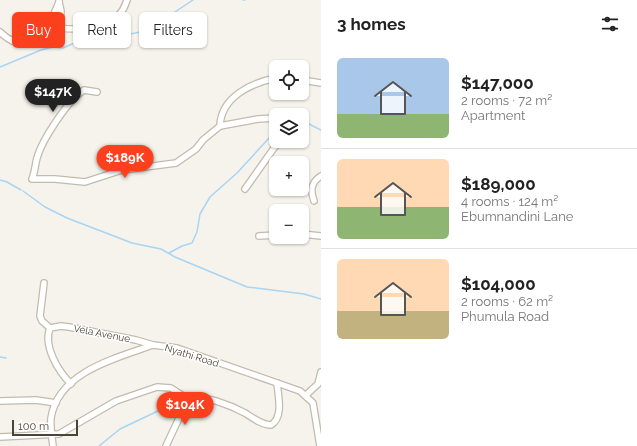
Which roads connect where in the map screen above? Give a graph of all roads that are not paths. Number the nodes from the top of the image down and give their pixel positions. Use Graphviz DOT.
graph roads {
  1 [pos="127,0"];
  2 [pos="59,1"];
  3 [pos="0,32"];
  4 [pos="269,80"];
  5 [pos="309,81"];
  6 [pos="321,83"];
  7 [pos="97,92"];
  8 [pos="269,118"];
  9 [pos="220,126"];
  10 [pos="274,148"];
  11 [pos="321,176"];
  12 [pos="245,189"];
  13 [pos="314,201"];
  14 [pos="269,235"];
  15 [pos="309,235"];
  16 [pos="259,236"];
  17 [pos="321,236"];
  18 [pos="44,283"];
  19 [pos="50,328"];
  20 [pos="153,345"];
  21 [pos="321,372"];
  22 [pos="278,383"];
  23 [pos="71,384"];
  24 [pos="306,395"];
  25 [pos="188,399"];
  26 [pos="0,401"];
  27 [pos="56,403"];
  28 [pos="51,436"];
  29 [pos="0,437"];
  30 [pos="53,446"];
  31 [pos="166,446"];
  32 [pos="320,446"];
  1 -- 2 [label="street"];
  2 -- 3 [label="street"];
  4 -- 9 [label="street"];
  5 -- 6 [label="street"];
  7 -- 9 [label="street"];
  8 -- 9 [label="street"];
  10 -- 12 [label="street"];
  11 -- 13 [label="street"];
  14 -- 16 [label="street"];
  15 -- 17 [label="street"];
  18 -- 19 [label="street"];
  19 -- 20 [label="street, Vela Avenue"];
  19 -- 23 [label="street"];
  20 -- 22 [label="street, Nyathi Road"];
  20 -- 23 [label="street, Nyathi Road"];
  21 -- 24 [label="street"];
  22 -- 24 [label="street, Nyathi Road"];
  22 -- 25 [label="street"];
  23 -- 27 [label="street, Nyathi Road"];
  24 -- 32 [label="street"];
  25 -- 28 [label="street"];
  25 -- 31 [label="street"];
  26 -- 27 [label="street"];
  27 -- 28 [label="street, Nyathi Road"];
  28 -- 29 [label="street"];
  28 -- 30 [label="street, Nyathi Road"];
}
